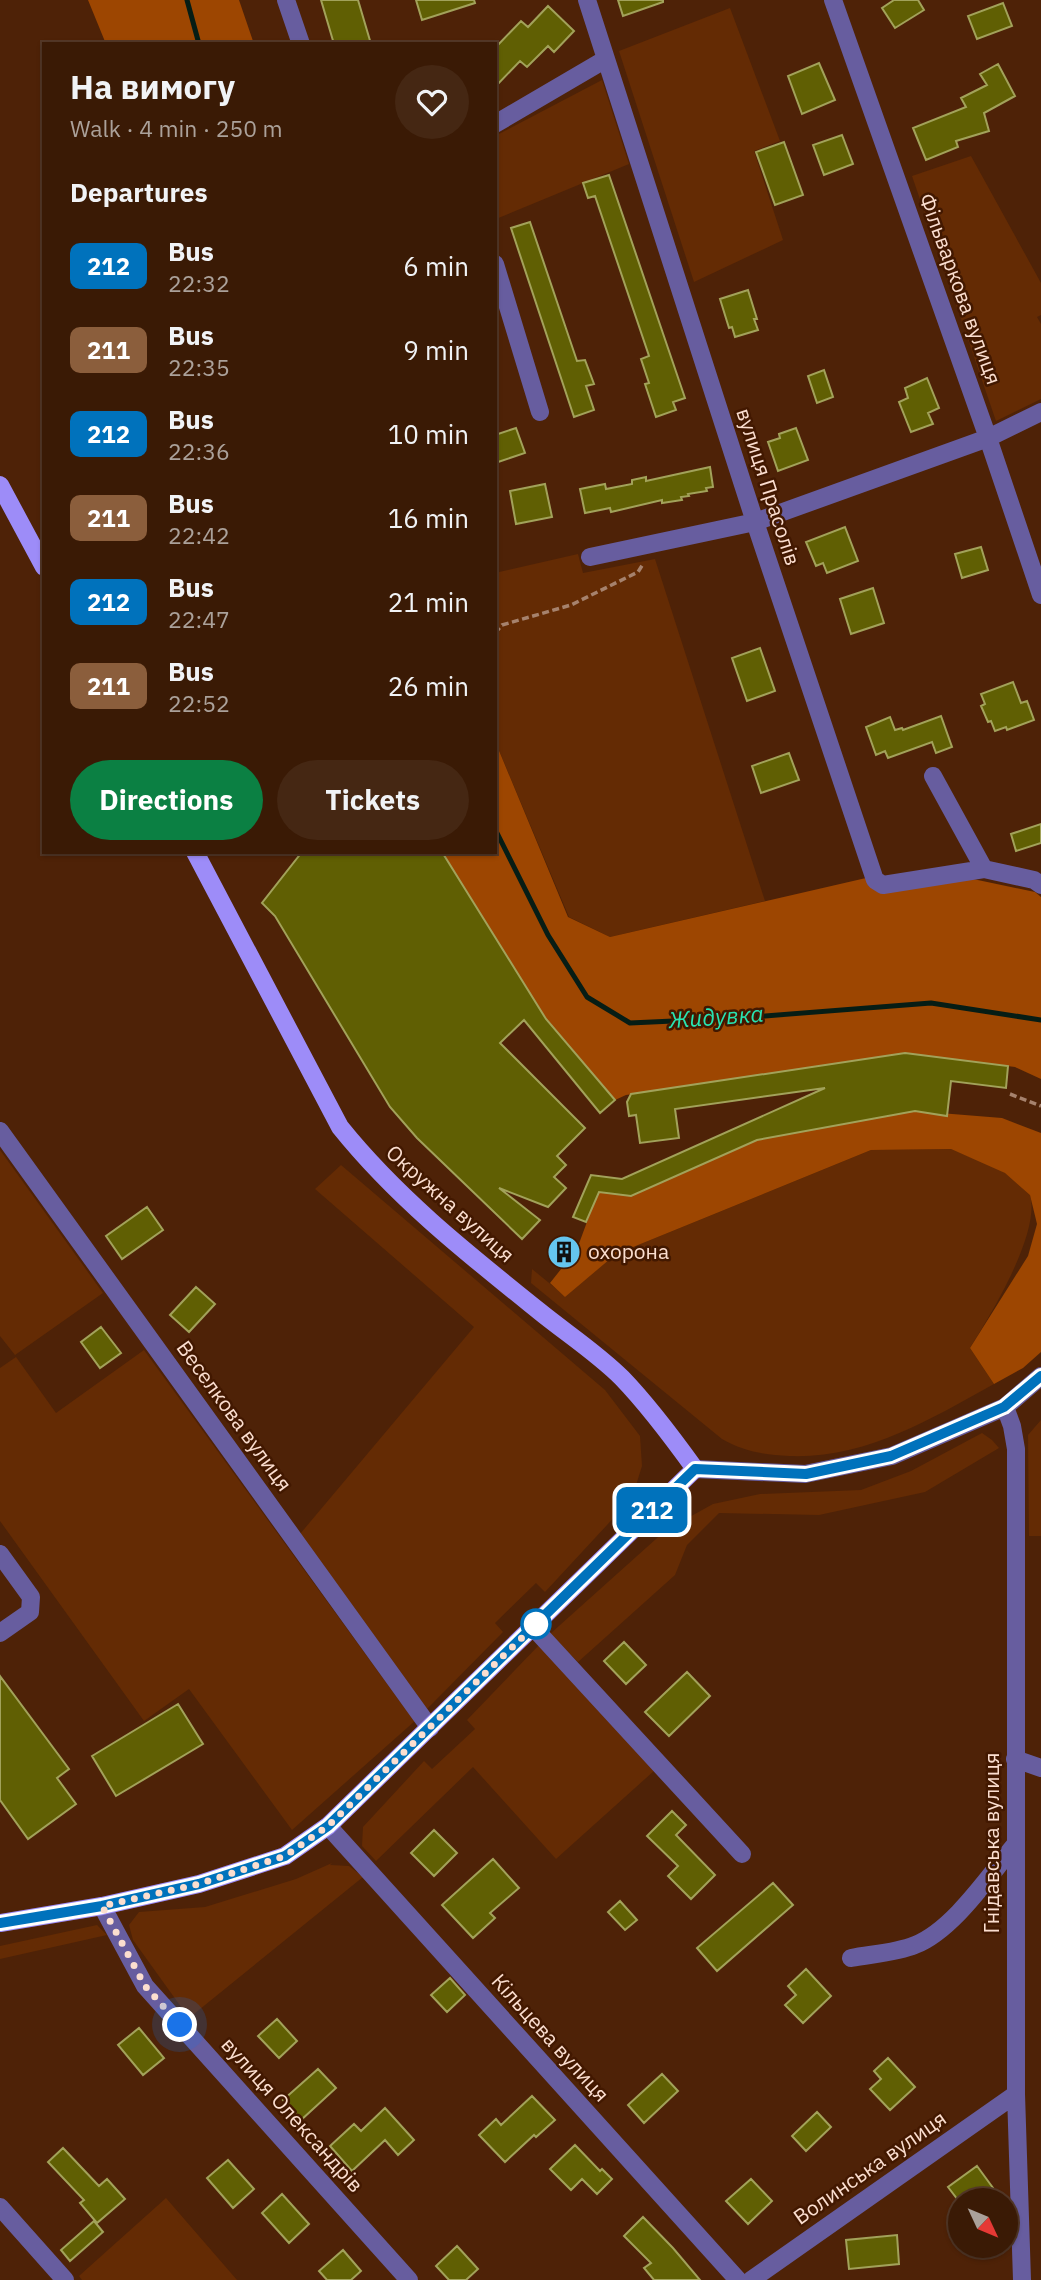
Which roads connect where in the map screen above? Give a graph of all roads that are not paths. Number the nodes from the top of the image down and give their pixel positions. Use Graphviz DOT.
graph roads {
  1 [pos="286,0"];
  2 [pos="587,0"];
  3 [pos="832,0"];
  4 [pos="300,42"];
  5 [pos="606,59"];
  6 [pos="497,123"];
  7 [pos="497,271"];
  8 [pos="540,412"];
  9 [pos="1041,412"];
  10 [pos="988,438"];
  11 [pos="0,485"];
  12 [pos="755,522"];
  13 [pos="590,557"];
  14 [pos="42,563"];
  15 [pos="1041,595"];
  16 [pos="933,776"];
  17 [pos="196,854"];
  18 [pos="984,869"];
  19 [pos="1041,885"];
  20 [pos="0,1130"];
  21 [pos="1041,1376"];
  22 [pos="1004,1407"];
  23 [pos="695,1469"];
  24 [pos="0,1554"];
  25 [pos="533,1627"];
  26 [pos="0,1633"];
  27 [pos="430,1728"];
  28 [pos="1015,1759"];
  29 [pos="1041,1768"];
  30 [pos="328,1826"];
  31 [pos="1014,1846"];
  32 [pos="742,1854"];
  33 [pos="102,1906"];
  34 [pos="0,1923"];
  35 [pos="851,1958"];
  36 [pos="1016,2094"];
  37 [pos="0,2207"];
  38 [pos="65,2280"];
  39 [pos="409,2280"];
  40 [pos="738,2280"];
  41 [pos="751,2280"];
  42 [pos="1022,2280"];
  1 -- 4 [label="street"];
  2 -- 5 [label="street, вулиця Прасолів"];
  3 -- 10 [label="street, Фільваркова вулиця"];
  5 -- 6 [label="street"];
  5 -- 12 [label="street, вулиця Прасолів"];
  7 -- 8 [label="street"];
  9 -- 10 [label="street"];
  10 -- 12 [label="street"];
  10 -- 15 [label="street, Фільваркова вулиця"];
  11 -- 14 [label="main road"];
  12 -- 13 [label="street"];
  12 -- 18 [label="street, вулиця Прасолів"];
  16 -- 18 [label="street"];
  17 -- 23 [label="main road, Окружна вулиця"];
  18 -- 19 [label="street"];
  20 -- 27 [label="street, Веселкова вулиця"];
  21 -- 22 [label="street"];
  22 -- 23 [label="street"];
  22 -- 28 [label="street, Гнідавська вулиця"];
  23 -- 25 [label="main road"];
  24 -- 26 [label="street"];
  25 -- 27 [label="main road"];
  25 -- 32 [label="street"];
  27 -- 30 [label="main road"];
  28 -- 29 [label="street"];
  28 -- 31 [label="street, Гнідавська вулиця"];
  30 -- 33 [label="main road"];
  30 -- 40 [label="street, Кільцева вулиця"];
  31 -- 35 [label="street"];
  31 -- 36 [label="street, Гнідавська вулиця"];
  33 -- 34 [label="main road"];
  33 -- 39 [label="street, вулиця Олександрів"];
  36 -- 41 [label="street, Волинська вулиця"];
  36 -- 42 [label="street, Гнідавська вулиця"];
  37 -- 38 [label="street"];
}
